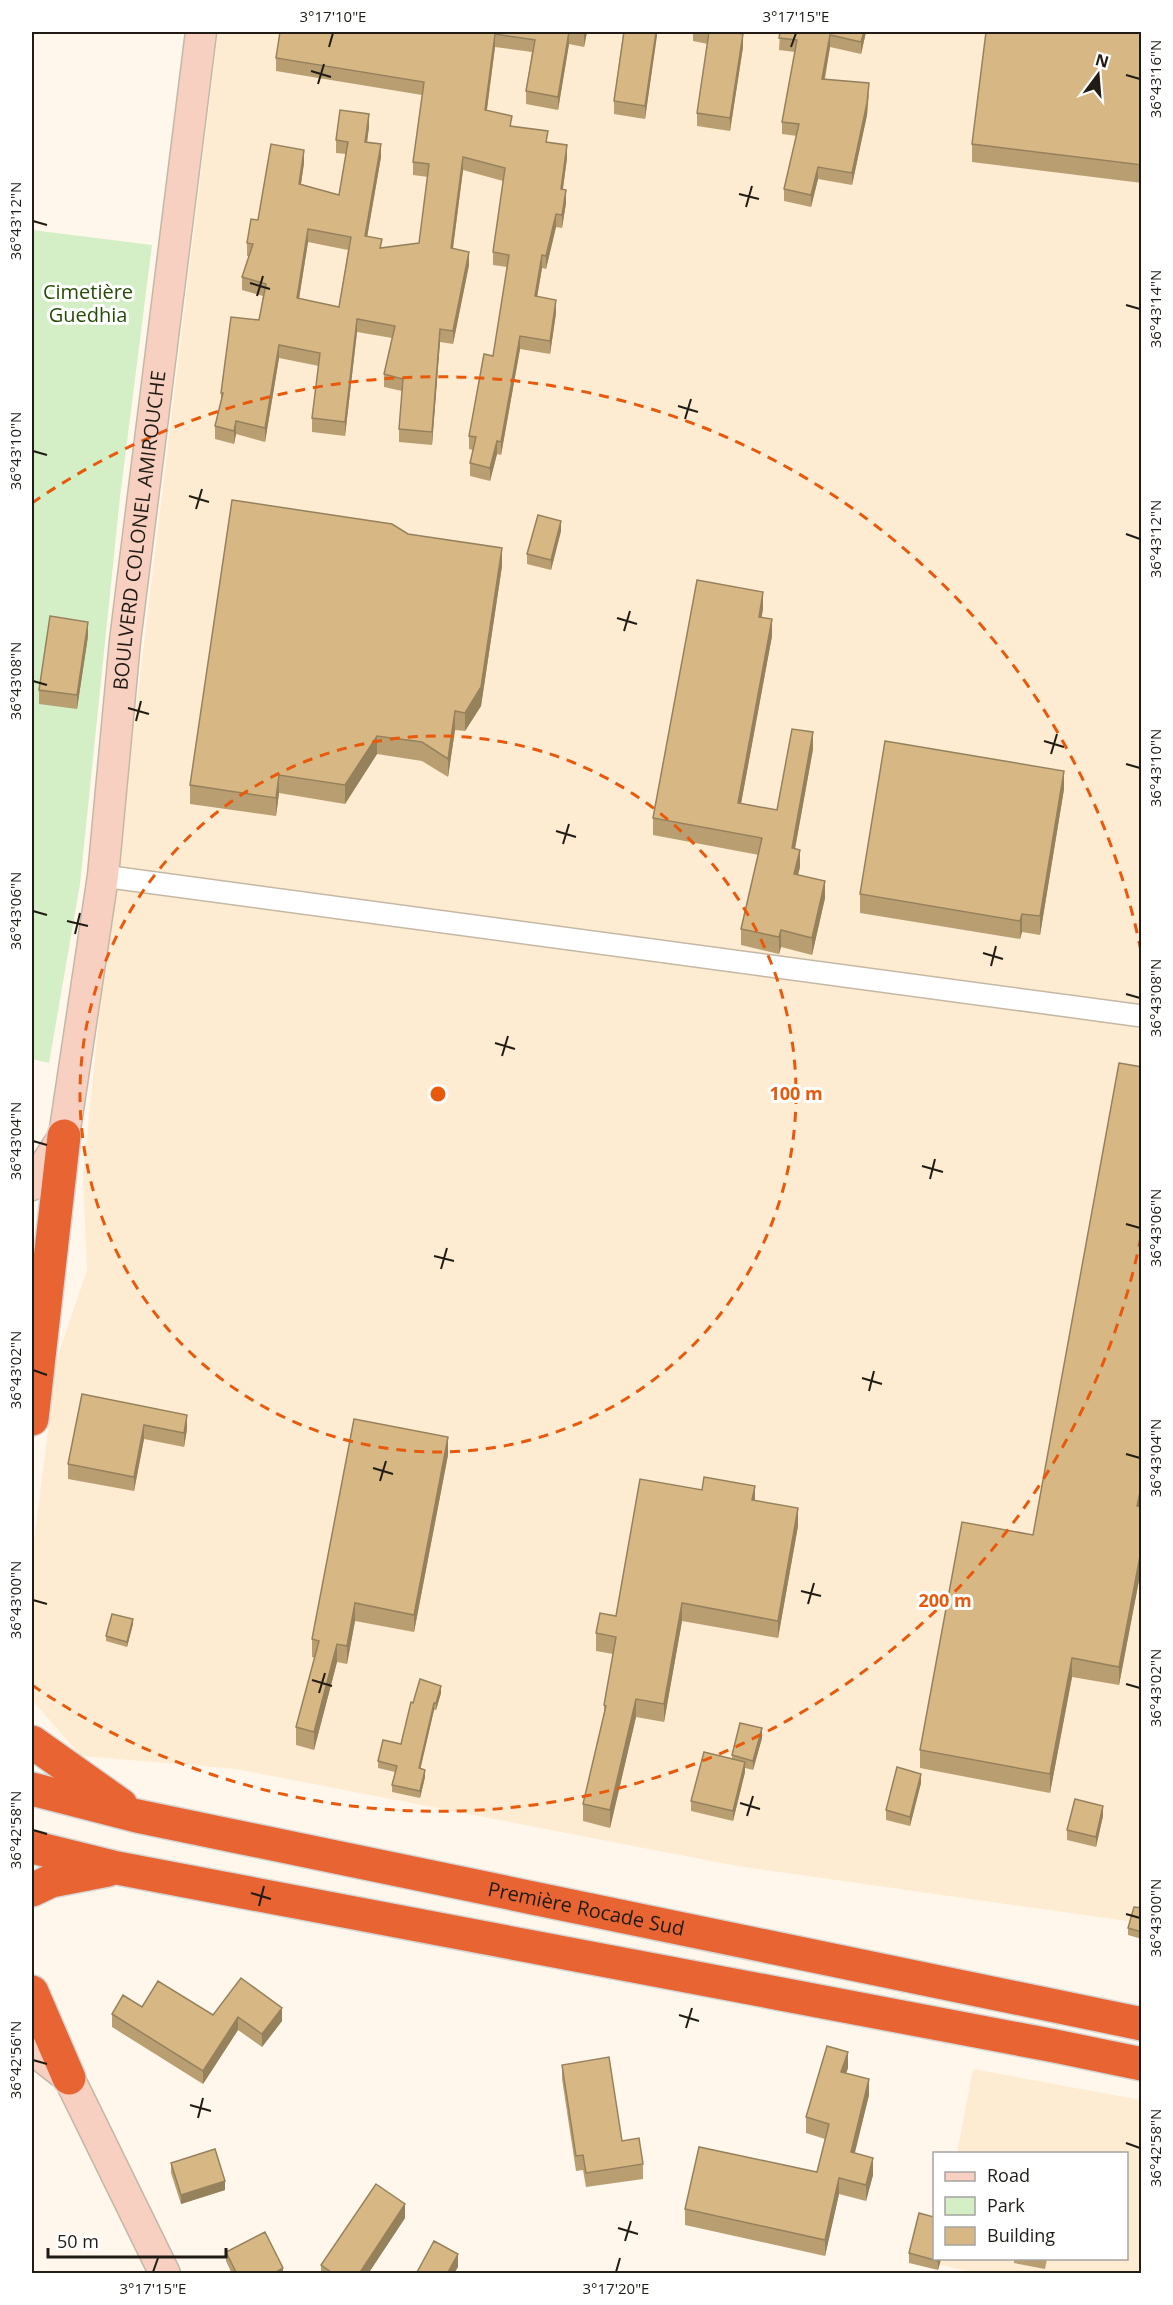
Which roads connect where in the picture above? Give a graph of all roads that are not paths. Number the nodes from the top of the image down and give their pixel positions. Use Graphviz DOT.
graph roads {
  1 [pos="201,32"];
  2 [pos="102,876"];
  3 [pos="1142,1016"];
  4 [pos="64,1136"];
  5 [pos="32,1185"];
  6 [pos="32,1419"];
  7 [pos="32,1742"];
  8 [pos="32,1789"];
  9 [pos="137,1816"];
  10 [pos="32,1847"];
  11 [pos="117,1868"];
  12 [pos="32,1890"];
  13 [pos="32,1992"];
  14 [pos="1142,2024"];
  15 [pos="32,2049"];
  16 [pos="1142,2064"];
  17 [pos="69,2078"];
  18 [pos="165,2274"];
  1 -- 2 [label="main road, BOULVERD COLONEL AMIROUCHE"];
  2 -- 3 [label="street"];
  2 -- 4 [label="main road, BOULVERD COLONEL AMIROUCHE"];
  4 -- 5 [label="main road"];
  4 -- 6 [label="highway"];
  7 -- 9 [label="highway"];
  8 -- 9 [label="highway, Première Rocade Sud"];
  9 -- 14 [label="highway, Première Rocade Sud"];
  10 -- 11 [label="highway"];
  11 -- 12 [label="highway"];
  11 -- 16 [label="highway"];
  13 -- 17 [label="highway"];
  15 -- 17 [label="main road"];
  17 -- 18 [label="main road"];
}
